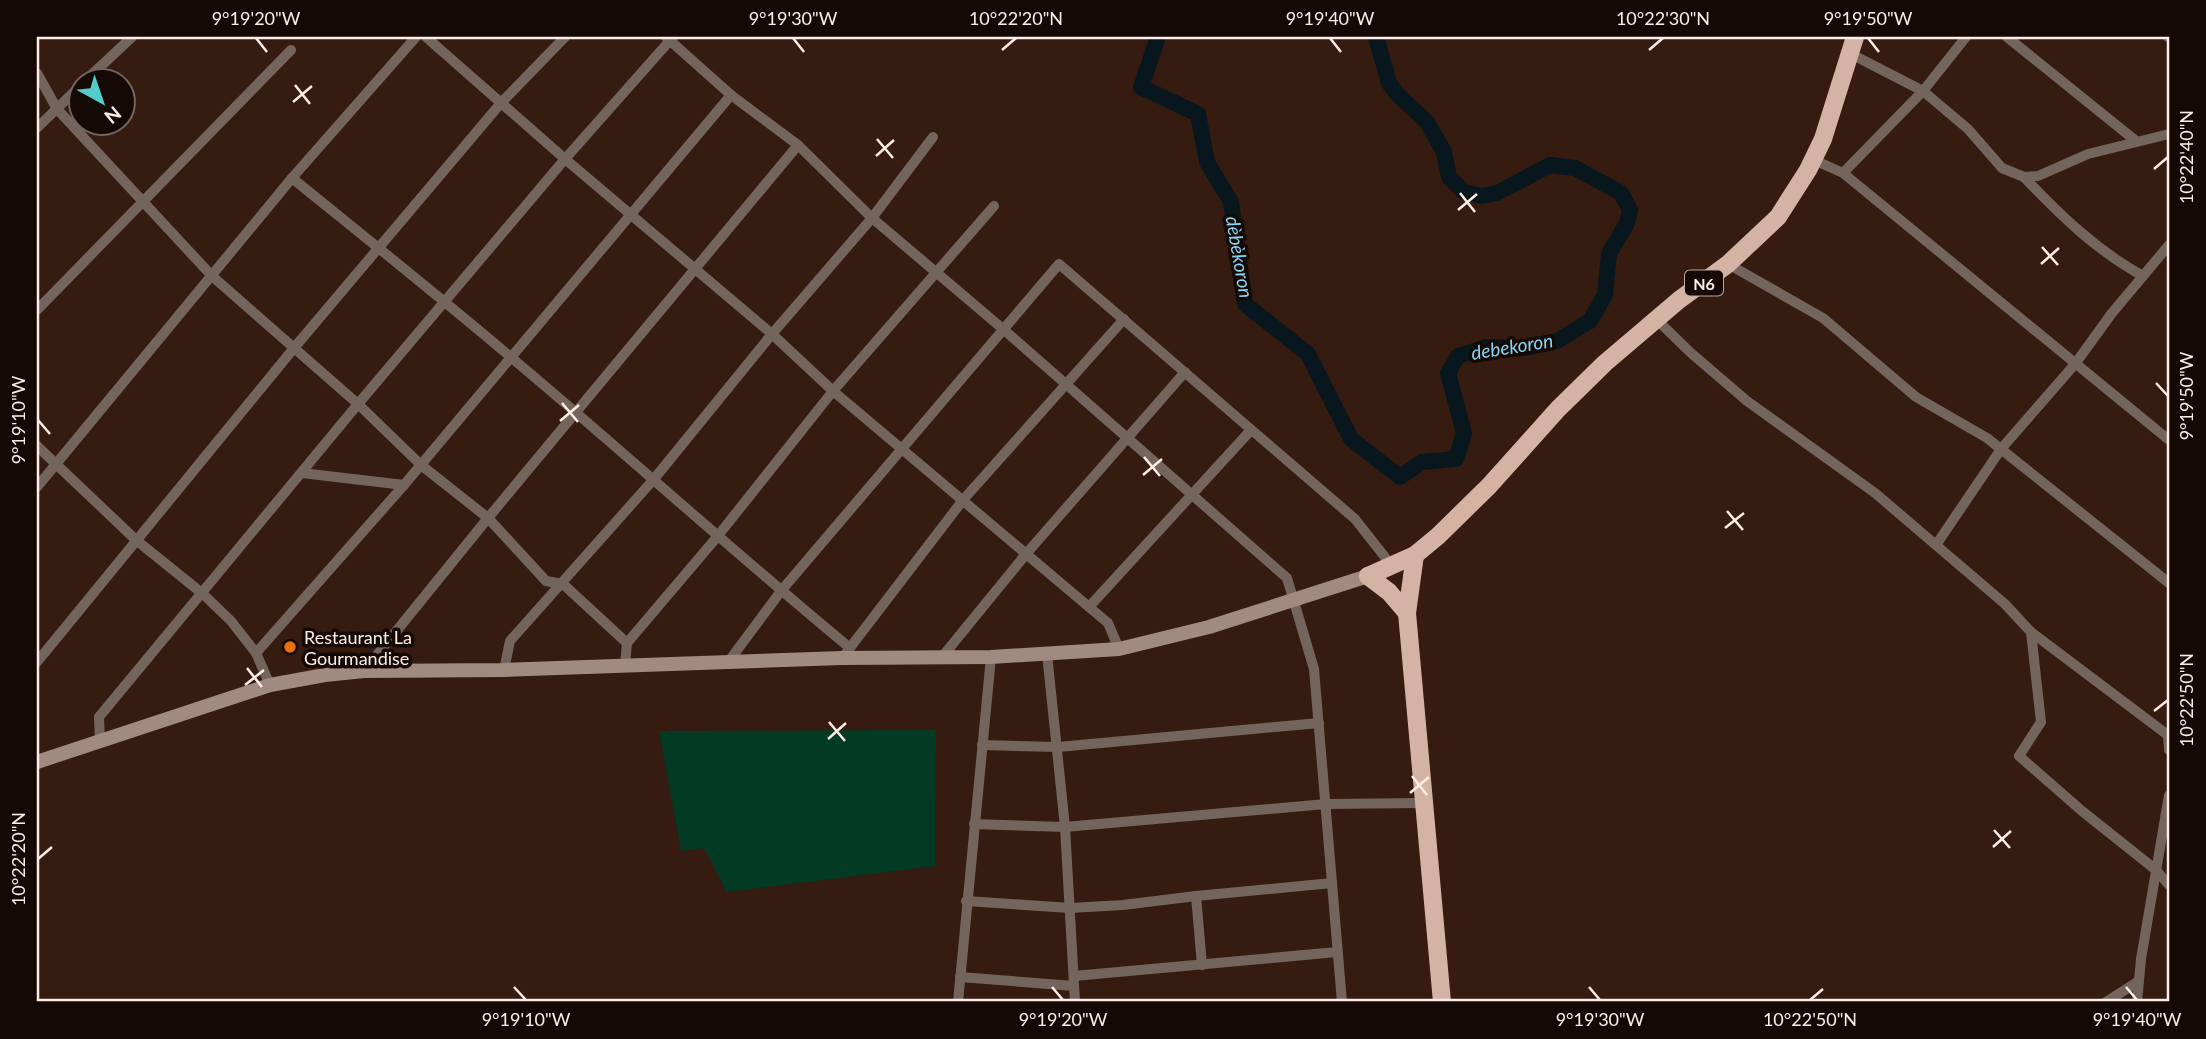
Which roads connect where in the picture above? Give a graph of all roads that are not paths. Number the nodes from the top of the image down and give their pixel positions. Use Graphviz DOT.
graph roads {
  1 [pos="132,37"];
  2 [pos="416,37"];
  3 [pos="426,37"];
  4 [pos="565,37"];
  5 [pos="1966,37"];
  6 [pos="2007,37"];
  7 [pos="670,38"];
  8 [pos="1853,45"];
  9 [pos="291,50"];
  10 [pos="101,66"];
  11 [pos="37,73"];
  12 [pos="1923,91"];
  13 [pos="731,94"];
  14 [pos="66,100"];
  15 [pos="501,103"];
  16 [pos="57,109"];
  17 [pos="37,128"];
  18 [pos="2169,134"];
  19 [pos="933,137"];
  20 [pos="2136,141"];
  21 [pos="798,145"];
  22 [pos="565,159"];
  23 [pos="1812,159"];
  24 [pos="1843,173"];
  25 [pos="2024,177"];
  26 [pos="292,178"];
  27 [pos="142,200"];
  28 [pos="994,206"];
  29 [pos="631,216"];
  30 [pos="872,218"];
  31 [pos="2169,245"];
  32 [pos="379,249"];
  33 [pos="1728,264"];
  34 [pos="695,270"];
  35 [pos="935,273"];
  36 [pos="212,276"];
  37 [pos="2143,276"];
  38 [pos="445,303"];
  39 [pos="37,310"];
  40 [pos="1124,319"];
  41 [pos="1656,319"];
  42 [pos="1003,329"];
  43 [pos="772,334"];
  44 [pos="294,348"];
  45 [pos="512,357"];
  46 [pos="2075,364"];
  47 [pos="1185,372"];
  48 [pos="1066,383"];
  49 [pos="834,391"];
  50 [pos="358,404"];
  51 [pos="576,412"];
  52 [pos="1251,430"];
  53 [pos="1127,437"];
  54 [pos="2169,440"];
  55 [pos="37,446"];
  56 [pos="903,449"];
  57 [pos="2001,449"];
  58 [pos="56,464"];
  59 [pos="421,465"];
  60 [pos="302,473"];
  61 [pos="654,479"];
  62 [pos="404,485"];
  63 [pos="37,487"];
  64 [pos="1191,493"];
  65 [pos="963,500"];
  66 [pos="488,518"];
  67 [pos="717,537"];
  68 [pos="136,540"];
  69 [pos="1936,545"];
  70 [pos="1027,554"];
  71 [pos="1415,555"];
  72 [pos="1392,566"];
  73 [pos="1368,576"];
  74 [pos="2169,583"];
  75 [pos="563,584"];
  76 [pos="781,591"];
  77 [pos="203,594"];
  78 [pos="1294,600"];
  79 [pos="1089,607"];
  80 [pos="1407,613"];
  81 [pos="2031,632"];
  82 [pos="627,643"];
  83 [pos="1119,649"];
  84 [pos="256,653"];
  85 [pos="846,653"];
  86 [pos="1047,654"];
  87 [pos="942,657"];
  88 [pos="991,657"];
  89 [pos="730,661"];
  90 [pos="37,662"];
  91 [pos="625,665"];
  92 [pos="505,670"];
  93 [pos="364,671"];
  94 [pos="270,685"];
  95 [pos="1319,723"];
  96 [pos="2167,731"];
  97 [pos="100,742"];
  98 [pos="982,745"];
  99 [pos="1058,747"];
  100 [pos="2169,750"];
  101 [pos="37,762"];
  102 [pos="2169,795"];
  103 [pos="1423,803"];
  104 [pos="1326,804"];
  105 [pos="974,824"];
  106 [pos="1065,827"];
  107 [pos="2156,870"];
  108 [pos="1332,883"];
  109 [pos="2169,885"];
  110 [pos="1196,896"];
  111 [pos="966,901"];
  112 [pos="1070,908"];
  113 [pos="1337,952"];
  114 [pos="1202,965"];
  115 [pos="960,977"];
  116 [pos="1074,981"];
  117 [pos="2139,981"];
  118 [pos="958,1002"];
  119 [pos="1075,1002"];
  120 [pos="1342,1002"];
  121 [pos="1442,1002"];
  122 [pos="2106,1002"];
  123 [pos="2137,1002"];
  1 -- 10 [label="street"];
  2 -- 26 [label="street"];
  3 -- 15 [label="street"];
  4 -- 15 [label="street"];
  5 -- 12 [label="street"];
  6 -- 20 [label="street"];
  7 -- 13 [label="street"];
  7 -- 22 [label="street"];
  8 -- 12 [label="street"];
  8 -- 23 [label="highway, N6"];
  9 -- 27 [label="street"];
  11 -- 16 [label="street"];
  12 -- 24 [label="street"];
  12 -- 25 [label="street"];
  13 -- 21 [label="street"];
  13 -- 29 [label="street"];
  14 -- 16 [label="street"];
  15 -- 22 [label="street"];
  15 -- 32 [label="street"];
  16 -- 17 [label="street"];
  16 -- 27 [label="street"];
  18 -- 20 [label="street"];
  19 -- 30 [label="street"];
  20 -- 25 [label="street"];
  21 -- 30 [label="street"];
  21 -- 34 [label="street"];
  22 -- 29 [label="street"];
  22 -- 38 [label="street"];
  23 -- 24 [label="street"];
  23 -- 33 [label="highway, N6"];
  24 -- 46 [label="street"];
  25 -- 37 [label="street"];
  26 -- 32 [label="street"];
  26 -- 36 [label="street"];
  27 -- 36 [label="street"];
  27 -- 39 [label="street"];
  28 -- 35 [label="street"];
  29 -- 34 [label="street"];
  29 -- 45 [label="street"];
  30 -- 35 [label="street"];
  30 -- 43 [label="street"];
  31 -- 37 [label="street"];
  32 -- 38 [label="street"];
  32 -- 44 [label="street"];
  33 -- 41 [label="highway, N6"];
  33 -- 57 [label="street"];
  34 -- 43 [label="street"];
  34 -- 51 [label="street"];
  35 -- 42 [label="street"];
  35 -- 49 [label="street"];
  36 -- 44 [label="street"];
  36 -- 58 [label="street"];
  37 -- 46 [label="street"];
  38 -- 45 [label="street"];
  38 -- 50 [label="street"];
  40 -- 42 [label="street"];
  40 -- 47 [label="street"];
  40 -- 48 [label="street"];
  41 -- 69 [label="street"];
  41 -- 71 [label="highway, N6"];
  42 -- 48 [label="street"];
  42 -- 56 [label="street"];
  43 -- 49 [label="street"];
  43 -- 61 [label="street"];
  44 -- 50 [label="street"];
  44 -- 68 [label="street"];
  45 -- 51 [label="street"];
  45 -- 59 [label="street"];
  46 -- 54 [label="street"];
  46 -- 57 [label="street"];
  47 -- 52 [label="street"];
  47 -- 53 [label="street"];
  48 -- 53 [label="street"];
  48 -- 65 [label="street"];
  49 -- 56 [label="street"];
  49 -- 67 [label="street"];
  50 -- 59 [label="street"];
  50 -- 60 [label="street"];
  51 -- 61 [label="street"];
  51 -- 66 [label="street"];
  52 -- 64 [label="street"];
  52 -- 72 [label="street"];
  53 -- 64 [label="street"];
  53 -- 70 [label="street"];
  55 -- 58 [label="street"];
  56 -- 65 [label="street"];
  56 -- 76 [label="street"];
  57 -- 69 [label="street"];
  57 -- 74 [label="street"];
  58 -- 63 [label="street"];
  58 -- 68 [label="street"];
  59 -- 62 [label="street"];
  59 -- 66 [label="street"];
  60 -- 62 [label="street"];
  60 -- 77 [label="street"];
  61 -- 67 [label="street"];
  61 -- 75 [label="street"];
  62 -- 84 [label="street"];
  64 -- 78 [label="street"];
  64 -- 79 [label="street"];
  65 -- 70 [label="street"];
  65 -- 85 [label="street"];
  66 -- 75 [label="street"];
  66 -- 93 [label="street"];
  67 -- 76 [label="street"];
  67 -- 82 [label="street"];
  68 -- 77 [label="street"];
  68 -- 90 [label="street"];
  69 -- 81 [label="street"];
  70 -- 79 [label="street"];
  70 -- 87 [label="street"];
  71 -- 72 [label="highway, N6"];
  71 -- 80 [label="highway"];
  72 -- 73 [label="highway, N6"];
  73 -- 78 [label="main road"];
  73 -- 80 [label="highway"];
  75 -- 82 [label="street"];
  75 -- 92 [label="street"];
  76 -- 85 [label="street"];
  76 -- 89 [label="street"];
  77 -- 84 [label="street"];
  77 -- 97 [label="street"];
  78 -- 83 [label="main road"];
  78 -- 95 [label="street"];
  79 -- 83 [label="street"];
  80 -- 103 [label="highway"];
  81 -- 96 [label="street"];
  81 -- 107 [label="street"];
  82 -- 91 [label="street"];
  83 -- 86 [label="main road"];
  84 -- 94 [label="street"];
  85 -- 87 [label="main road"];
  85 -- 89 [label="main road"];
  86 -- 88 [label="main road"];
  86 -- 99 [label="street"];
  87 -- 88 [label="main road"];
  88 -- 98 [label="street"];
  89 -- 91 [label="main road"];
  91 -- 92 [label="main road"];
  92 -- 93 [label="main road"];
  93 -- 94 [label="main road"];
  94 -- 97 [label="main road"];
  95 -- 99 [label="street"];
  95 -- 104 [label="street"];
  96 -- 100 [label="street"];
  97 -- 101 [label="main road"];
  98 -- 99 [label="street"];
  98 -- 105 [label="street"];
  99 -- 106 [label="street"];
  102 -- 107 [label="street"];
  103 -- 104 [label="street"];
  103 -- 121 [label="highway"];
  104 -- 106 [label="street"];
  104 -- 108 [label="street"];
  105 -- 106 [label="street"];
  105 -- 111 [label="street"];
  106 -- 112 [label="street"];
  107 -- 109 [label="street"];
  107 -- 117 [label="street"];
  108 -- 110 [label="street"];
  108 -- 113 [label="street"];
  110 -- 112 [label="street"];
  110 -- 114 [label="street"];
  111 -- 112 [label="street"];
  111 -- 115 [label="street"];
  112 -- 116 [label="street"];
  113 -- 114 [label="street"];
  113 -- 120 [label="street"];
  114 -- 116 [label="street"];
  115 -- 116 [label="street"];
  115 -- 118 [label="street"];
  116 -- 119 [label="street"];
  117 -- 122 [label="street"];
  117 -- 123 [label="street"];
}
